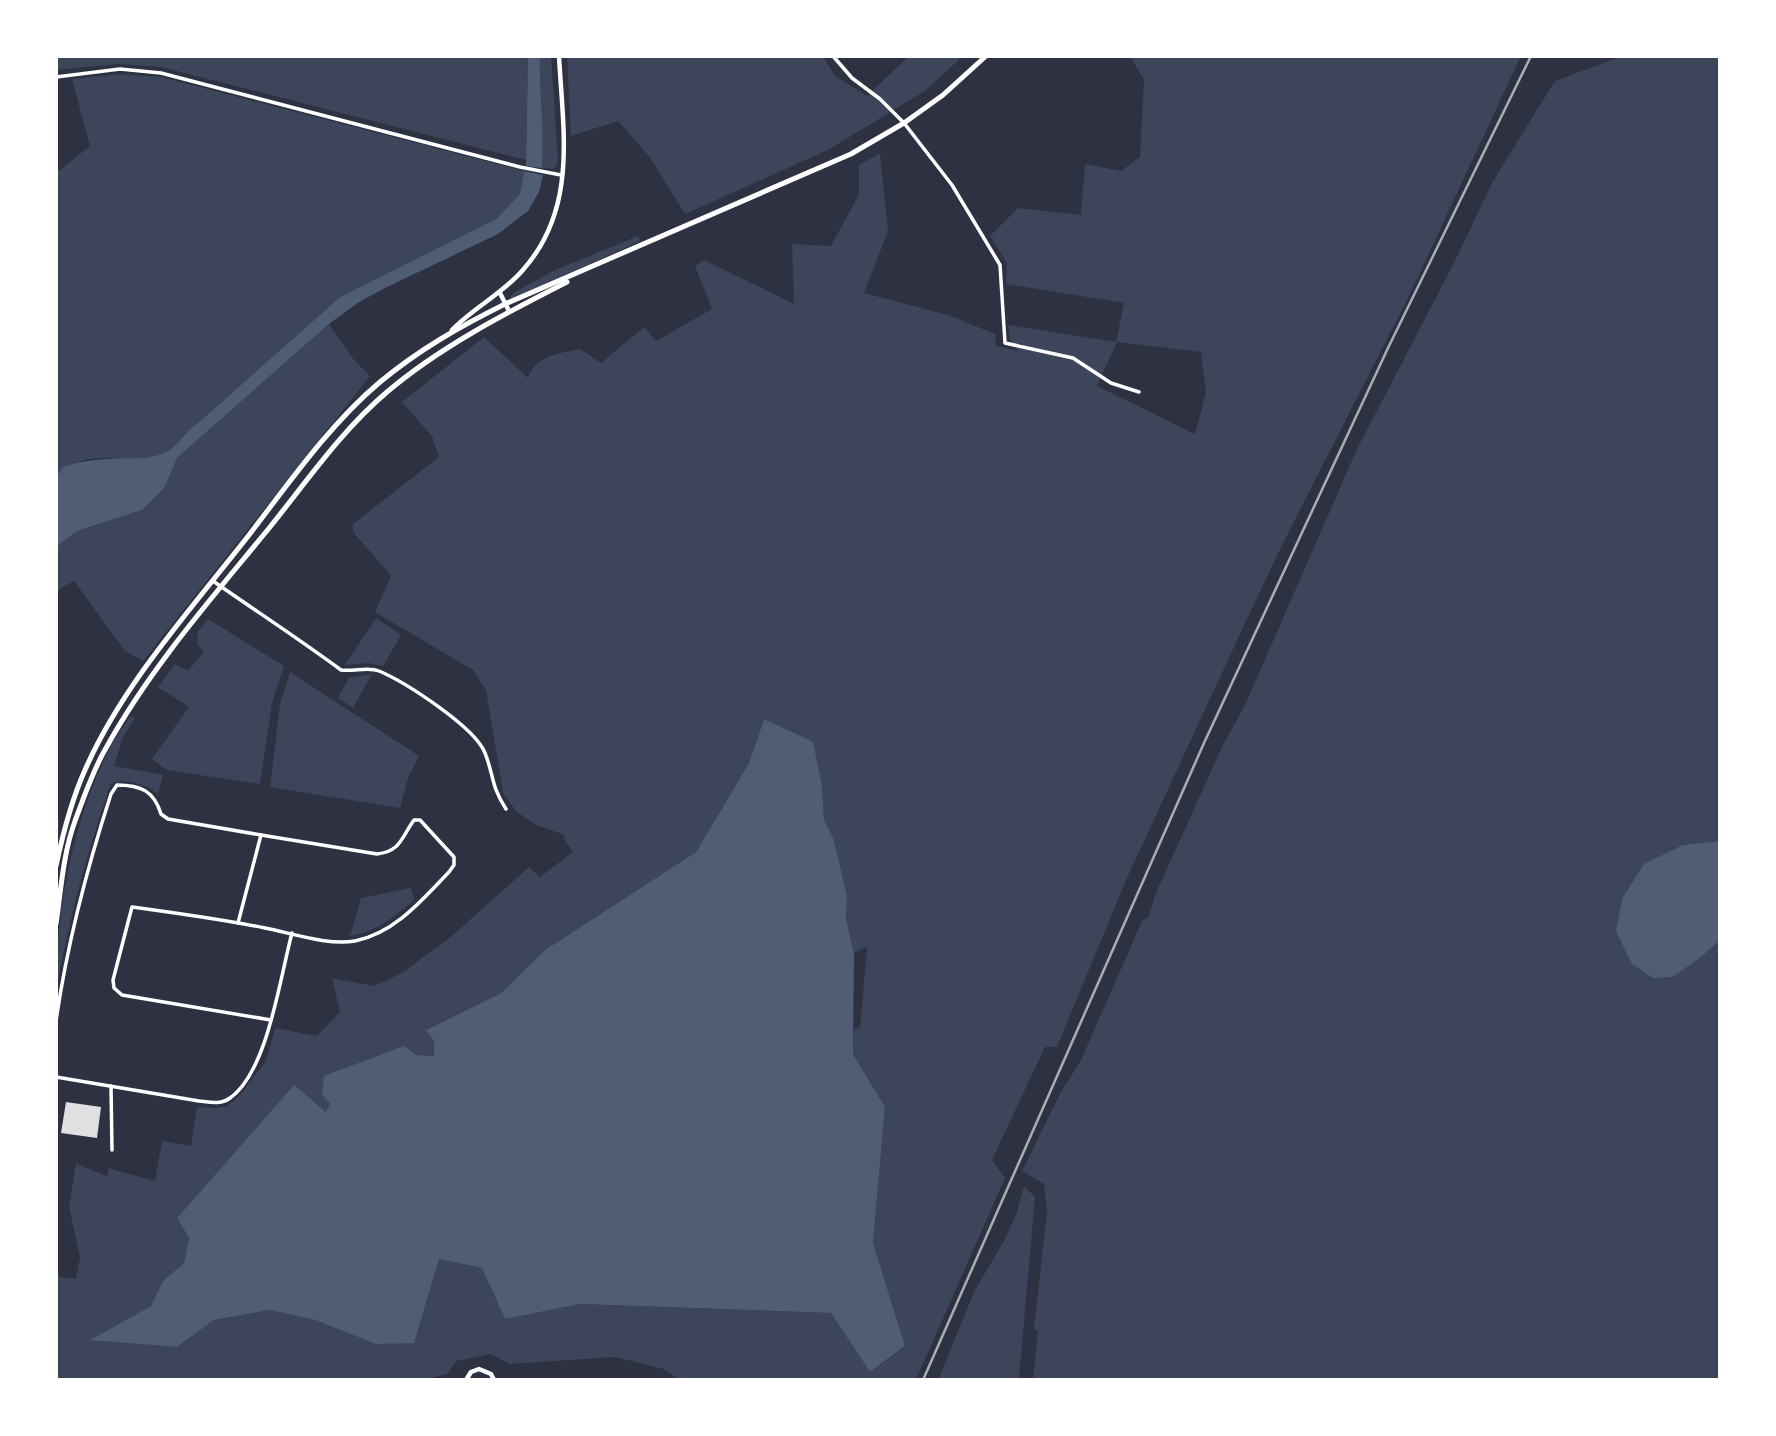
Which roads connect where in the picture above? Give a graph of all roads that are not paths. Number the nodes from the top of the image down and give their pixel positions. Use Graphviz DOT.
graph roads {
  1 [pos="559,56"];
  2 [pos="833,56"];
  3 [pos="986,56"];
  4 [pos="56,77"];
  5 [pos="904,123"];
  6 [pos="564,175"];
  7 [pos="610,260"];
  8 [pos="500,293"];
  9 [pos="505,304"];
  10 [pos="509,311"];
  11 [pos="452,330"];
  12 [pos="1139,392"];
  13 [pos="213,581"];
  14 [pos="221,587"];
  15 [pos="506,809"];
  16 [pos="261,835"];
  17 [pos="56,866"];
  18 [pos="56,921"];
  19 [pos="238,923"];
  20 [pos="292,933"];
  21 [pos="271,1020"];
  22 [pos="56,1021"];
  23 [pos="56,1077"];
  24 [pos="111,1086"];
  25 [pos="112,1150"];
  26 [pos="466,1380"];
  27 [pos="494,1380"];
  1 -- 6 [label="street"];
  2 -- 5 [label="street"];
  3 -- 5 [label="main road"];
  4 -- 6 [label="street"];
  5 -- 7 [label="main road"];
  5 -- 12 [label="street"];
  6 -- 8 [label="street"];
  7 -- 9 [label="main road"];
  7 -- 10 [label="main road"];
  8 -- 9 [label="street"];
  8 -- 11 [label="street"];
  9 -- 10 [label="street"];
  9 -- 11 [label="main road"];
  10 -- 14 [label="main road"];
  11 -- 13 [label="main road"];
  13 -- 14 [label="street"];
  13 -- 17 [label="main road"];
  14 -- 15 [label="street"];
  14 -- 18 [label="main road"];
  16 -- 19 [label="street"];
  16 -- 20 [label="street"];
  16 -- 22 [label="street"];
  19 -- 20 [label="street"];
  19 -- 21 [label="street"];
  20 -- 21 [label="street"];
  21 -- 24 [label="street"];
  23 -- 24 [label="street"];
  24 -- 25 [label="street"];
  26 -- 27 [label="street"];
}
